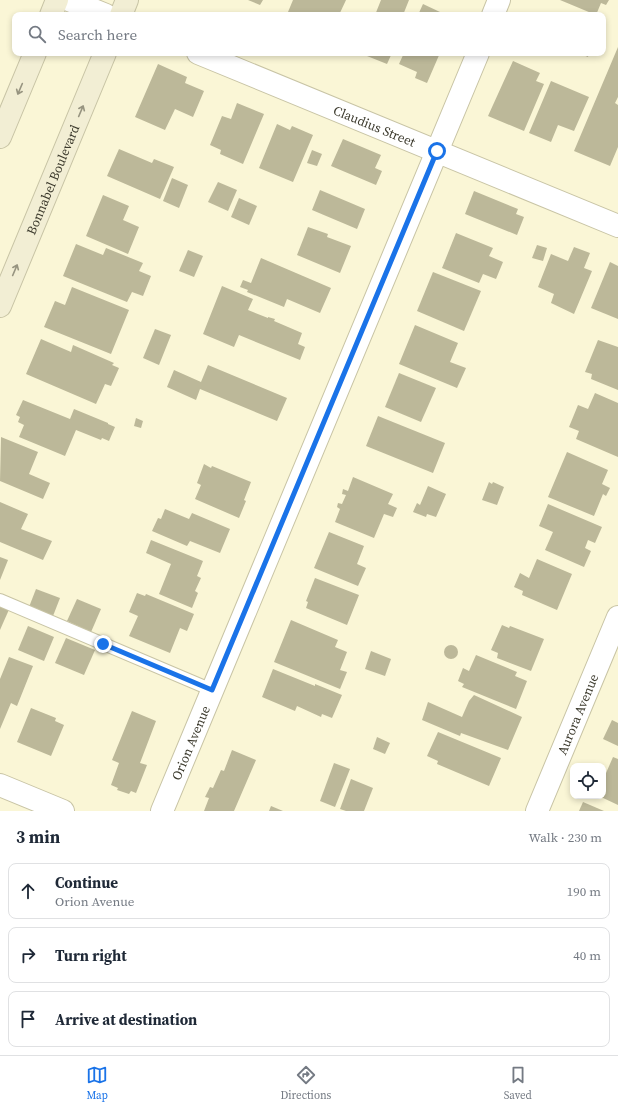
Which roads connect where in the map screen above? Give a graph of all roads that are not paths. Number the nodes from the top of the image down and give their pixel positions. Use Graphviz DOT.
graph roads {
  1 [pos="57,0"];
  2 [pos="69,0"];
  3 [pos="127,0"];
  4 [pos="499,0"];
  5 [pos="52,12"];
  6 [pos="99,12"];
  7 [pos="122,12"];
  8 [pos="494,12"];
  9 [pos="34,56"];
  10 [pos="104,56"];
  11 [pos="205,56"];
  12 [pos="477,56"];
  13 [pos="0,137"];
  14 [pos="437,151"];
  15 [pos="618,226"];
  16 [pos="0,306"];
  17 [pos="0,600"];
  18 [pos="618,617"];
  19 [pos="212,690"];
  20 [pos="0,785"];
  21 [pos="63,811"];
  22 [pos="162,811"];
  23 [pos="537,811"];
  1 -- 5 [label="main road"];
  2 -- 6 [label="street"];
  3 -- 7 [label="main road"];
  4 -- 8 [label="street"];
  9 -- 13 [label="main road, one-way"];
  16 -- 10 [label="main road, Bonnabel Boulevard, one-way"];
  11 -- 14 [label="street, Claudius Street"];
  12 -- 14 [label="street, Orion Avenue"];
  14 -- 15 [label="street, Claudius Street"];
  14 -- 19 [label="street, Orion Avenue"];
  17 -- 19 [label="lane"];
  18 -- 23 [label="street, Aurora Avenue"];
  19 -- 22 [label="street, Orion Avenue"];
  20 -- 21 [label="street"];
}
